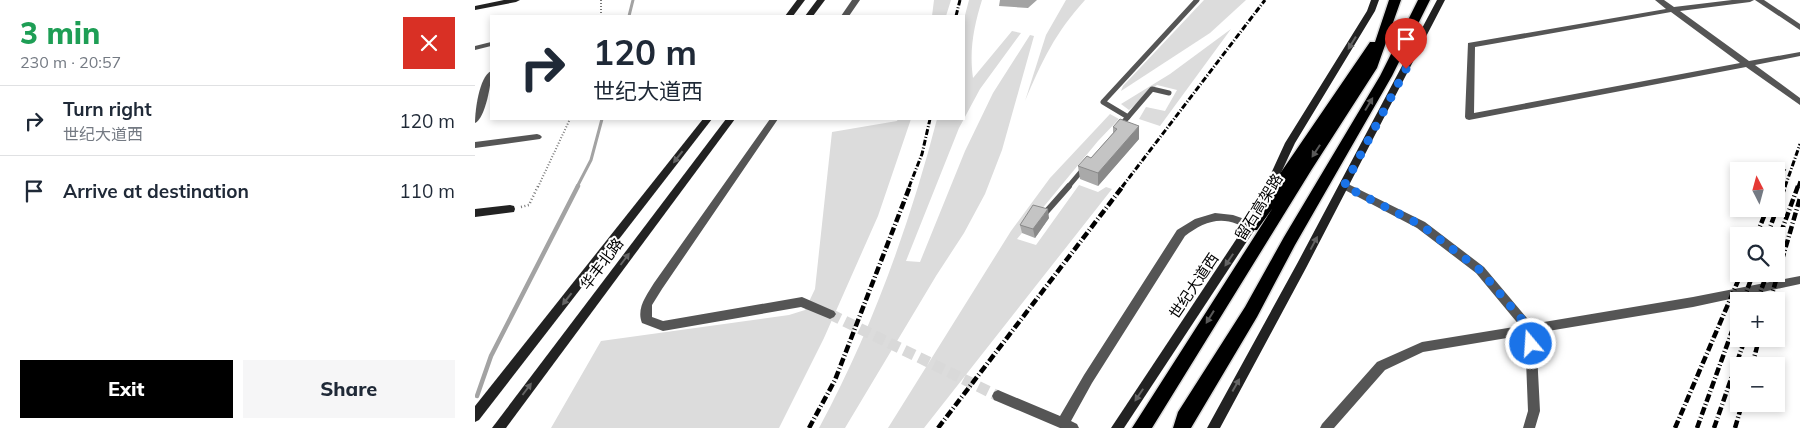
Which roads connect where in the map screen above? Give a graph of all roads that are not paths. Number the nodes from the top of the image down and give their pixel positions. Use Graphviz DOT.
graph roads {
  1 [pos="516,0"];
  2 [pos="801,0"];
  3 [pos="821,0"];
  4 [pos="856,0"];
  5 [pos="1197,0"];
  6 [pos="1375,0"];
  7 [pos="1395,0"];
  8 [pos="1424,0"];
  9 [pos="1441,0"];
  10 [pos="1659,0"];
  11 [pos="1750,0"];
  12 [pos="1759,0"];
  13 [pos="475,8"];
  14 [pos="1672,10"];
  15 [pos="790,15"];
  16 [pos="810,15"];
  17 [pos="846,15"];
  18 [pos="1389,23"];
  19 [pos="1800,28"];
  20 [pos="490,44"];
  21 [pos="475,48"];
  22 [pos="1800,54"];
  23 [pos="1746,64"];
  24 [pos="487,89"];
  25 [pos="1169,93"];
  26 [pos="1800,102"];
  27 [pos="478,106"];
  28 [pos="1128,117"];
  29 [pos="475,120"];
  30 [pos="707,120"];
  31 [pos="730,120"];
  32 [pos="773,120"];
  33 [pos="1115,132"];
  34 [pos="537,138"];
  35 [pos="475,146"];
  36 [pos="1090,161"];
  37 [pos="1344,186"];
  38 [pos="509,209"];
  39 [pos="1046,212"];
  40 [pos="475,213"];
  41 [pos="1252,226"];
  42 [pos="1800,280"];
  43 [pos="830,314"];
  44 [pos="1529,328"];
  45 [pos="998,396"];
  46 [pos="475,416"];
  47 [pos="1183,423"];
  48 [pos="1068,425"];
  49 [pos="497,428"];
  50 [pos="1117,428"];
  51 [pos="1141,428"];
  52 [pos="1213,428"];
  53 [pos="1327,428"];
  54 [pos="1529,428"];
  1 -- 13 [label="main road"];
  2 -- 15 [label="main road"];
  3 -- 16 [label="main road"];
  4 -- 17 [label="street"];
  5 -- 28 [label="lane"];
  6 -- 41 [label="main road, 世纪大道西, one-way"];
  7 -- 18 [label="highway, 留石高架路"];
  47 -- 8 [label="highway, one-way"];
  9 -- 37 [label="main road"];
  10 -- 14 [label="street"];
  11 -- 14 [label="street"];
  12 -- 19 [label="street"];
  14 -- 23 [label="street"];
  14 -- 23 [label="street"];
  18 -- 41 [label="highway"];
  18 -- 51 [label="highway, 留石高架路, one-way"];
  20 -- 21 [label="street"];
  22 -- 23 [label="street"];
  23 -- 26 [label="street"];
  24 -- 27 [label="street"];
  25 -- 28 [label="lane"];
  27 -- 29 [label="street"];
  28 -- 33 [label="lane"];
  30 -- 46 [label="main road, 华丰北路, one-way"];
  49 -- 31 [label="main road, 华丰北路, one-way"];
  32 -- 43 [label="street"];
  34 -- 35 [label="street"];
  36 -- 39 [label="lane"];
  37 -- 44 [label="street"];
  52 -- 37 [label="main road, one-way"];
  38 -- 40 [label="main road"];
  41 -- 48 [label="street"];
  41 -- 50 [label="main road, 世纪大道西, one-way"];
  42 -- 44 [label="street"];
  44 -- 53 [label="street"];
  44 -- 54 [label="street"];
  45 -- 48 [label="street"];
}
